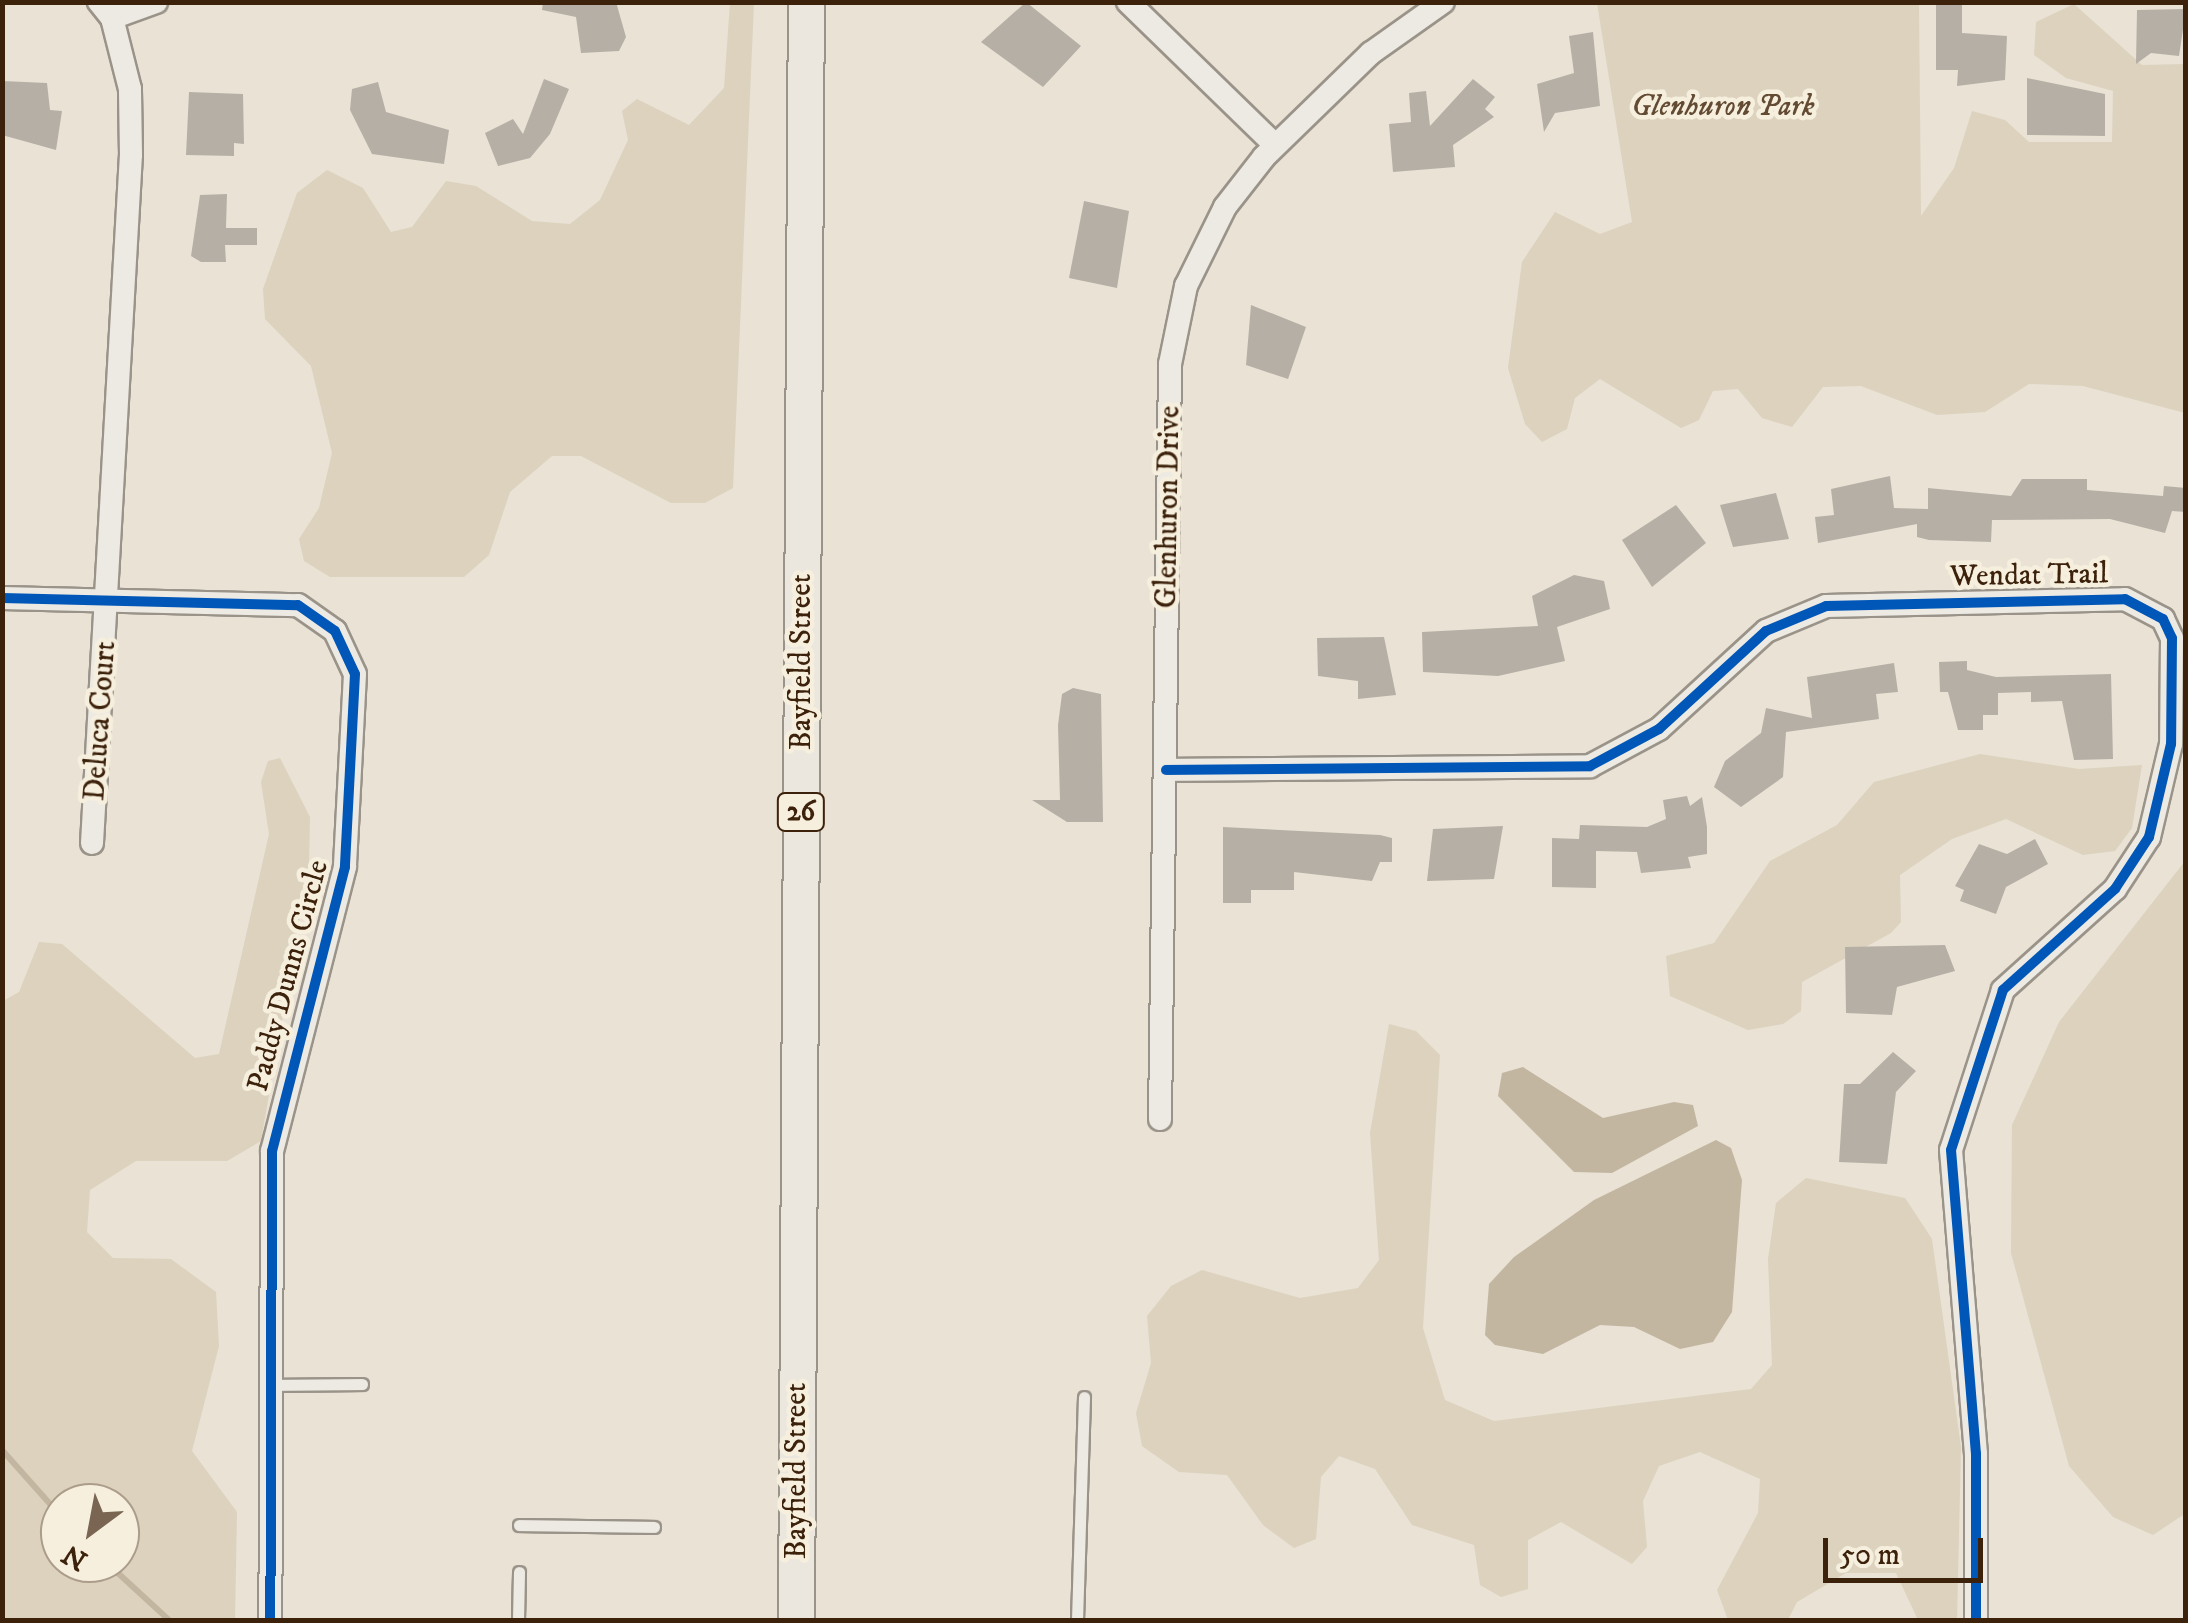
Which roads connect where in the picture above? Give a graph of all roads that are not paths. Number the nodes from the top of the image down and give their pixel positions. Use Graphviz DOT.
graph roads {
  1 [pos="156,2"];
  2 [pos="806,2"];
  3 [pos="1128,2"];
  4 [pos="1443,2"];
  5 [pos="105,10"];
  6 [pos="1275,145"];
  7 [pos="2,598"];
  8 [pos="109,598"];
  9 [pos="1166,770"];
  10 [pos="92,843"];
  11 [pos="1160,1119"];
  12 [pos="362,1384"];
  13 [pos="270,1385"];
  14 [pos="1084,1396"];
  15 [pos="519,1525"];
  16 [pos="654,1527"];
  17 [pos="520,1572"];
  18 [pos="270,1620"];
  19 [pos="518,1620"];
  20 [pos="796,1620"];
  21 [pos="1078,1620"];
  22 [pos="1976,1620"];
  1 -- 5 [label="street"];
  2 -- 20 [label="main road, Bayfield Street / 26"];
  3 -- 6 [label="street"];
  4 -- 6 [label="street, Glenhuron Drive"];
  5 -- 8 [label="street"];
  6 -- 9 [label="street, Glenhuron Drive"];
  7 -- 8 [label="street, Paddy Dunns Circle"];
  8 -- 10 [label="street, Deluca Court"];
  8 -- 13 [label="street, Paddy Dunns Circle"];
  9 -- 11 [label="street, Glenhuron Drive"];
  9 -- 22 [label="street, Wendat Trail"];
  12 -- 13 [label="lane"];
  13 -- 18 [label="street, Paddy Dunns Circle"];
  14 -- 21 [label="lane"];
  15 -- 16 [label="lane"];
  17 -- 19 [label="lane"];
}
